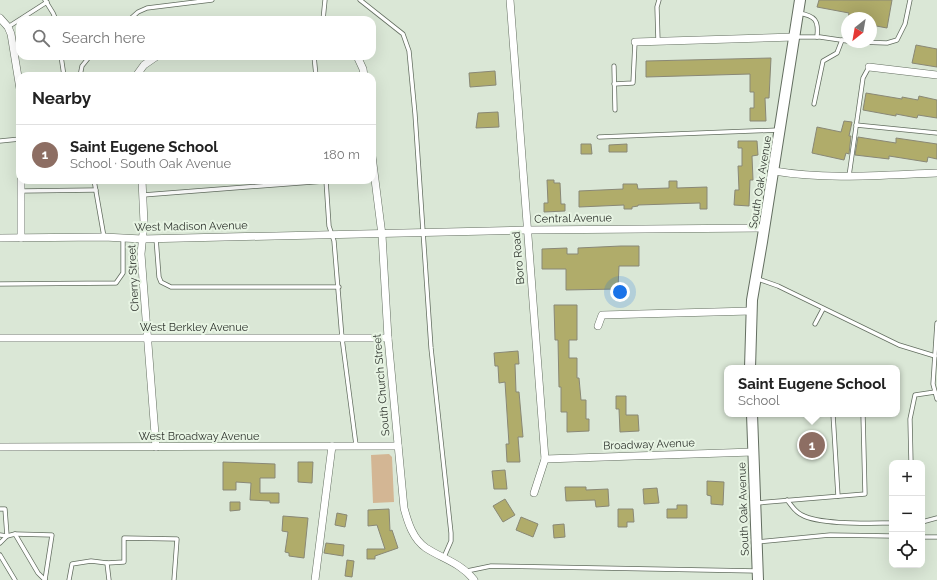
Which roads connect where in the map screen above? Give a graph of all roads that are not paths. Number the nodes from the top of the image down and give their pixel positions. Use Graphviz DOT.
graph roads {
  1 [pos="212,0"];
  2 [pos="325,0"];
  3 [pos="360,0"];
  4 [pos="510,0"];
  5 [pos="659,0"];
  6 [pos="800,0"];
  7 [pos="910,0"];
  8 [pos="46,1"];
  9 [pos="799,13"];
  10 [pos="24,16"];
  11 [pos="54,16"];
  12 [pos="134,16"];
  13 [pos="323,16"];
  14 [pos="0,18"];
  15 [pos="16,22"];
  16 [pos="8,27"];
  17 [pos="795,37"];
  18 [pos="817,37"];
  19 [pos="841,40"];
  20 [pos="658,41"];
  21 [pos="635,42"];
  22 [pos="841,43"];
  23 [pos="877,43"];
  24 [pos="62,60"];
  25 [pos="87,60"];
  26 [pos="151,60"];
  27 [pos="314,60"];
  28 [pos="358,60"];
  29 [pos="614,66"];
  30 [pos="869,67"];
  31 [pos="17,72"];
  32 [pos="64,72"];
  33 [pos="81,72"];
  34 [pos="139,72"];
  35 [pos="316,72"];
  36 [pos="363,72"];
  37 [pos="937,76"];
  38 [pos="614,84"];
  39 [pos="814,104"];
  40 [pos="615,110"];
  41 [pos="856,125"];
  42 [pos="780,130"];
  43 [pos="937,133"];
  44 [pos="599,137"];
  45 [pos="16,139"];
  46 [pos="0,141"];
  47 [pos="774,171"];
  48 [pos="937,173"];
  49 [pos="849,176"];
  50 [pos="21,184"];
  51 [pos="95,184"];
  52 [pos="142,184"];
  53 [pos="277,184"];
  54 [pos="326,184"];
  55 [pos="376,184"];
  56 [pos="96,190"];
  57 [pos="20,191"];
  58 [pos="143,195"];
  59 [pos="765,228"];
  60 [pos="527,230"];
  61 [pos="424,233"];
  62 [pos="382,234"];
  63 [pos="332,235"];
  64 [pos="104,237"];
  65 [pos="0,238"];
  66 [pos="21,238"];
  67 [pos="123,238"];
  68 [pos="156,238"];
  69 [pos="142,239"];
  70 [pos="755,278"];
  71 [pos="0,284"];
  72 [pos="339,287"];
  73 [pos="823,309"];
  74 [pos="751,311"];
  75 [pos="937,323"];
  76 [pos="815,324"];
  77 [pos="598,326"];
  78 [pos="0,338"];
  79 [pos="148,338"];
  80 [pos="342,338"];
  81 [pos="388,338"];
  82 [pos="935,356"];
  83 [pos="750,365"];
  84 [pos="935,392"];
  85 [pos="937,399"];
  86 [pos="752,417"];
  87 [pos="833,417"];
  88 [pos="862,417"];
  89 [pos="356,445"];
  90 [pos="332,446"];
  91 [pos="398,446"];
  92 [pos="0,447"];
  93 [pos="156,447"];
  94 [pos="753,452"];
  95 [pos="545,459"];
  96 [pos="911,460"];
  97 [pos="534,493"];
  98 [pos="838,496"];
  99 [pos="787,500"];
  100 [pos="756,503"];
  101 [pos="0,509"];
  102 [pos="937,518"];
  103 [pos="925,521"];
  104 [pos="889,523"];
  105 [pos="15,534"];
  106 [pos="0,535"];
  107 [pos="7,536"];
  108 [pos="889,536"];
  109 [pos="925,537"];
  110 [pos="937,537"];
  111 [pos="757,542"];
  112 [pos="0,543"];
  113 [pos="0,555"];
  114 [pos="444,557"];
  115 [pos="107,563"];
  116 [pos="467,571"];
  117 [pos="758,576"];
  118 [pos="15,580"];
  119 [pos="45,580"];
  120 [pos="69,580"];
  121 [pos="109,580"];
  122 [pos="174,580"];
  123 [pos="315,580"];
  124 [pos="474,580"];
  1 -- 12 [label="lane"];
  2 -- 13 [label="lane"];
  3 -- 61 [label="lane"];
  4 -- 60 [label="street, Boro Road"];
  5 -- 20 [label="lane"];
  6 -- 9 [label="main road, South Oak Avenue"];
  7 -- 23 [label="lane"];
  8 -- 10 [label="lane"];
  8 -- 11 [label="lane"];
  9 -- 17 [label="main road, South Oak Avenue"];
  9 -- 18 [label="lane"];
  14 -- 16 [label="street"];
  15 -- 16 [label="lane"];
  16 -- 31 [label="street"];
  17 -- 18 [label="lane"];
  17 -- 20 [label="street"];
  17 -- 42 [label="main road, South Oak Avenue"];
  18 -- 19 [label="lane"];
  20 -- 21 [label="street"];
  21 -- 38 [label="lane"];
  22 -- 39 [label="lane"];
  24 -- 32 [label="lane"];
  25 -- 33 [label="lane"];
  26 -- 34 [label="street"];
  27 -- 35 [label="lane"];
  28 -- 36 [label="street"];
  29 -- 38 [label="lane"];
  30 -- 37 [label="street"];
  30 -- 41 [label="lane"];
  38 -- 40 [label="lane"];
  41 -- 43 [label="lane"];
  41 -- 49 [label="lane"];
  42 -- 44 [label="lane"];
  42 -- 47 [label="main road, South Oak Avenue"];
  45 -- 46 [label="lane"];
  47 -- 49 [label="street"];
  47 -- 59 [label="main road, South Oak Avenue"];
  48 -- 49 [label="street"];
  50 -- 57 [label="street"];
  51 -- 56 [label="lane"];
  52 -- 58 [label="street, Cherry Street"];
  53 -- 58 [label="lane"];
  54 -- 63 [label="lane"];
  55 -- 62 [label="street, South Church Street"];
  56 -- 57 [label="lane"];
  56 -- 64 [label="lane"];
  57 -- 66 [label="street"];
  58 -- 69 [label="street, Cherry Street"];
  59 -- 60 [label="street, Central Avenue"];
  59 -- 70 [label="main road, South Oak Avenue"];
  60 -- 61 [label="street, Central Avenue"];
  60 -- 95 [label="street, Boro Road"];
  61 -- 62 [label="street, Central Avenue"];
  61 -- 114 [label="lane"];
  62 -- 63 [label="street, West Madison Avenue"];
  62 -- 81 [label="street, South Church Street"];
  63 -- 68 [label="street, West Madison Avenue"];
  63 -- 72 [label="lane"];
  64 -- 66 [label="street, West Madison Avenue"];
  64 -- 67 [label="street, West Madison Avenue"];
  65 -- 66 [label="street, West Madison Avenue"];
  67 -- 69 [label="street, West Madison Avenue"];
  67 -- 71 [label="lane"];
  68 -- 69 [label="street, West Madison Avenue"];
  68 -- 72 [label="lane"];
  69 -- 79 [label="street, Cherry Street"];
  70 -- 73 [label="lane"];
  70 -- 74 [label="main road, South Oak Avenue"];
  72 -- 80 [label="lane"];
  73 -- 76 [label="lane"];
  73 -- 82 [label="lane"];
  74 -- 77 [label="street"];
  74 -- 83 [label="main road, South Oak Avenue"];
  75 -- 82 [label="lane"];
  78 -- 79 [label="street, West Berkley Avenue"];
  79 -- 80 [label="street, West Berkley Avenue"];
  79 -- 93 [label="street, Cherry Street"];
  80 -- 81 [label="street, West Berkley Avenue"];
  80 -- 89 [label="lane"];
  81 -- 91 [label="street, South Church Street"];
  82 -- 84 [label="lane"];
  84 -- 85 [label="lane"];
  84 -- 96 [label="lane"];
  86 -- 94 [label="main road, South Oak Avenue"];
  87 -- 98 [label="lane"];
  88 -- 98 [label="lane"];
  89 -- 90 [label="street, West Broadway Avenue"];
  89 -- 91 [label="street, West Broadway Avenue"];
  90 -- 93 [label="street, West Broadway Avenue"];
  90 -- 123 [label="street"];
  91 -- 114 [label="street, South Church Street"];
  92 -- 93 [label="street, West Broadway Avenue"];
  94 -- 95 [label="street, Broadway Avenue"];
  94 -- 100 [label="main road, South Oak Avenue"];
  95 -- 97 [label="street, Boro Road"];
  98 -- 99 [label="lane"];
  99 -- 100 [label="lane"];
  99 -- 104 [label="lane"];
  100 -- 111 [label="main road, South Oak Avenue"];
  101 -- 107 [label="lane"];
  102 -- 103 [label="lane"];
  105 -- 107 [label="lane"];
  105 -- 119 [label="lane"];
  105 -- 119 [label="lane"];
  106 -- 107 [label="lane"];
  107 -- 112 [label="lane"];
  108 -- 111 [label="lane"];
  109 -- 110 [label="lane"];
  111 -- 117 [label="main road, South Oak Avenue"];
  113 -- 118 [label="lane"];
  114 -- 116 [label="street, South Church Street"];
  115 -- 120 [label="lane"];
  115 -- 121 [label="lane"];
  115 -- 122 [label="lane"];
  116 -- 117 [label="lane"];
  116 -- 124 [label="street, South Church Street"];
}
